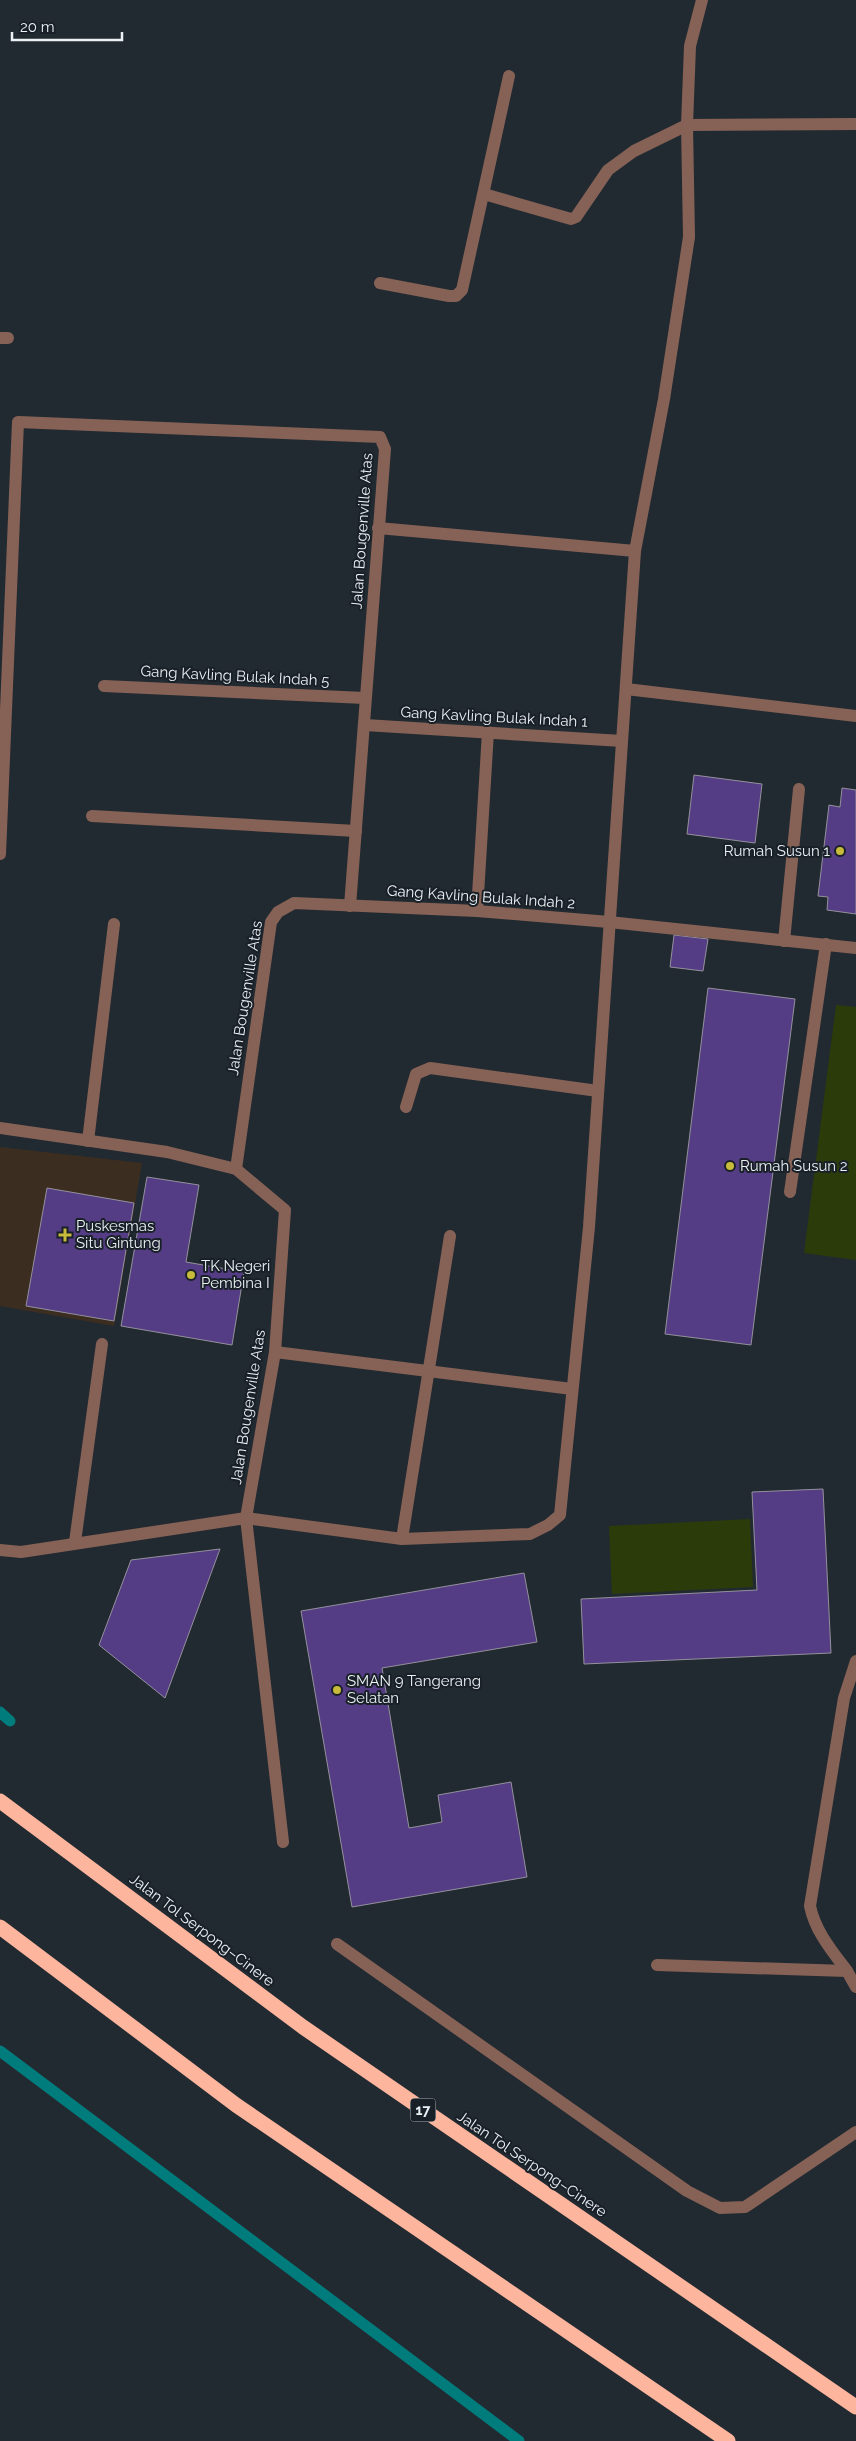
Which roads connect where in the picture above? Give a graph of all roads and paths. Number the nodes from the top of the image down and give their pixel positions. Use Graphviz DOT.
graph roads {
  1 [pos="702,0"];
  2 [pos="509,76"];
  3 [pos="856,124"];
  4 [pos="687,125"];
  5 [pos="484,194"];
  6 [pos="380,283"];
  7 [pos="378,528"];
  8 [pos="635,551"];
  9 [pos="104,686"];
  10 [pos="626,689"];
  11 [pos="365,698"];
  12 [pos="856,716"];
  13 [pos="364,725"];
  14 [pos="488,732"];
  15 [pos="622,741"];
  16 [pos="799,789"];
  17 [pos="92,816"];
  18 [pos="356,831"];
  19 [pos="0,854"];
  20 [pos="350,906"];
  21 [pos="477,911"];
  22 [pos="609,922"];
  23 [pos="114,924"];
  24 [pos="784,941"];
  25 [pos="826,944"];
  26 [pos="856,948"];
  27 [pos="598,1091"];
  28 [pos="406,1107"];
  29 [pos="0,1128"];
  30 [pos="88,1141"];
  31 [pos="236,1169"];
  32 [pos="790,1192"];
  33 [pos="450,1236"];
  34 [pos="102,1344"];
  35 [pos="275,1352"];
  36 [pos="428,1371"];
  37 [pos="572,1389"];
  38 [pos="246,1518"];
  39 [pos="402,1539"];
  40 [pos="75,1542"];
  41 [pos="0,1550"];
  42 [pos="856,1661"];
  43 [pos="0,1801"];
  44 [pos="283,1842"];
  45 [pos="0,1927"];
  46 [pos="337,1944"];
  47 [pos="657,1965"];
  48 [pos="847,1971"];
  49 [pos="856,1987"];
  50 [pos="856,2132"];
  51 [pos="856,2407"];
  52 [pos="728,2441"];
  1 -- 4 [label="street"];
  2 -- 5 [label="street"];
  3 -- 4 [label="street"];
  4 -- 5 [label="street"];
  4 -- 8 [label="street"];
  5 -- 6 [label="street"];
  7 -- 8 [label="street"];
  7 -- 11 [label="street, Jalan Bougenville Atas"];
  7 -- 19 [label="street, Jalan Bougenville Atas"];
  8 -- 10 [label="street"];
  9 -- 11 [label="street, Gang Kavling Bulak Indah 5"];
  10 -- 12 [label="street"];
  10 -- 15 [label="street"];
  11 -- 13 [label="street, Jalan Bougenville Atas"];
  13 -- 14 [label="street, Gang Kavling Bulak Indah 1"];
  13 -- 18 [label="street, Jalan Bougenville Atas"];
  14 -- 15 [label="street, Gang Kavling Bulak Indah 1"];
  14 -- 21 [label="street"];
  15 -- 22 [label="street"];
  16 -- 24 [label="street"];
  17 -- 18 [label="street"];
  18 -- 20 [label="street, Jalan Bougenville Atas"];
  20 -- 21 [label="street, Gang Kavling Bulak Indah 2"];
  20 -- 31 [label="street, Jalan Bougenville Atas"];
  21 -- 22 [label="street, Gang Kavling Bulak Indah 2"];
  22 -- 24 [label="street, Gang Kavling Bulak Indah 2"];
  22 -- 27 [label="street"];
  23 -- 30 [label="street"];
  24 -- 25 [label="street, Gang Kavling Bulak Indah 2"];
  25 -- 26 [label="street, Gang Kavling Bulak Indah 2"];
  25 -- 32 [label="street"];
  27 -- 28 [label="street"];
  27 -- 37 [label="street"];
  29 -- 30 [label="street"];
  30 -- 31 [label="street"];
  31 -- 35 [label="street, Jalan Bougenville Atas"];
  33 -- 36 [label="street"];
  34 -- 40 [label="street"];
  35 -- 36 [label="street"];
  35 -- 38 [label="street, Jalan Bougenville Atas"];
  36 -- 37 [label="street"];
  36 -- 39 [label="street"];
  37 -- 39 [label="street"];
  38 -- 39 [label="street"];
  38 -- 40 [label="street"];
  38 -- 44 [label="street, Jalan Bougenville Atas"];
  40 -- 41 [label="street"];
  42 -- 48 [label="street"];
  43 -- 51 [label="highway, Jalan Tol Serpong–Cinere / 17"];
  45 -- 52 [label="highway"];
  46 -- 50 [label="street"];
  47 -- 48 [label="street"];
  48 -- 49 [label="street"];
}
